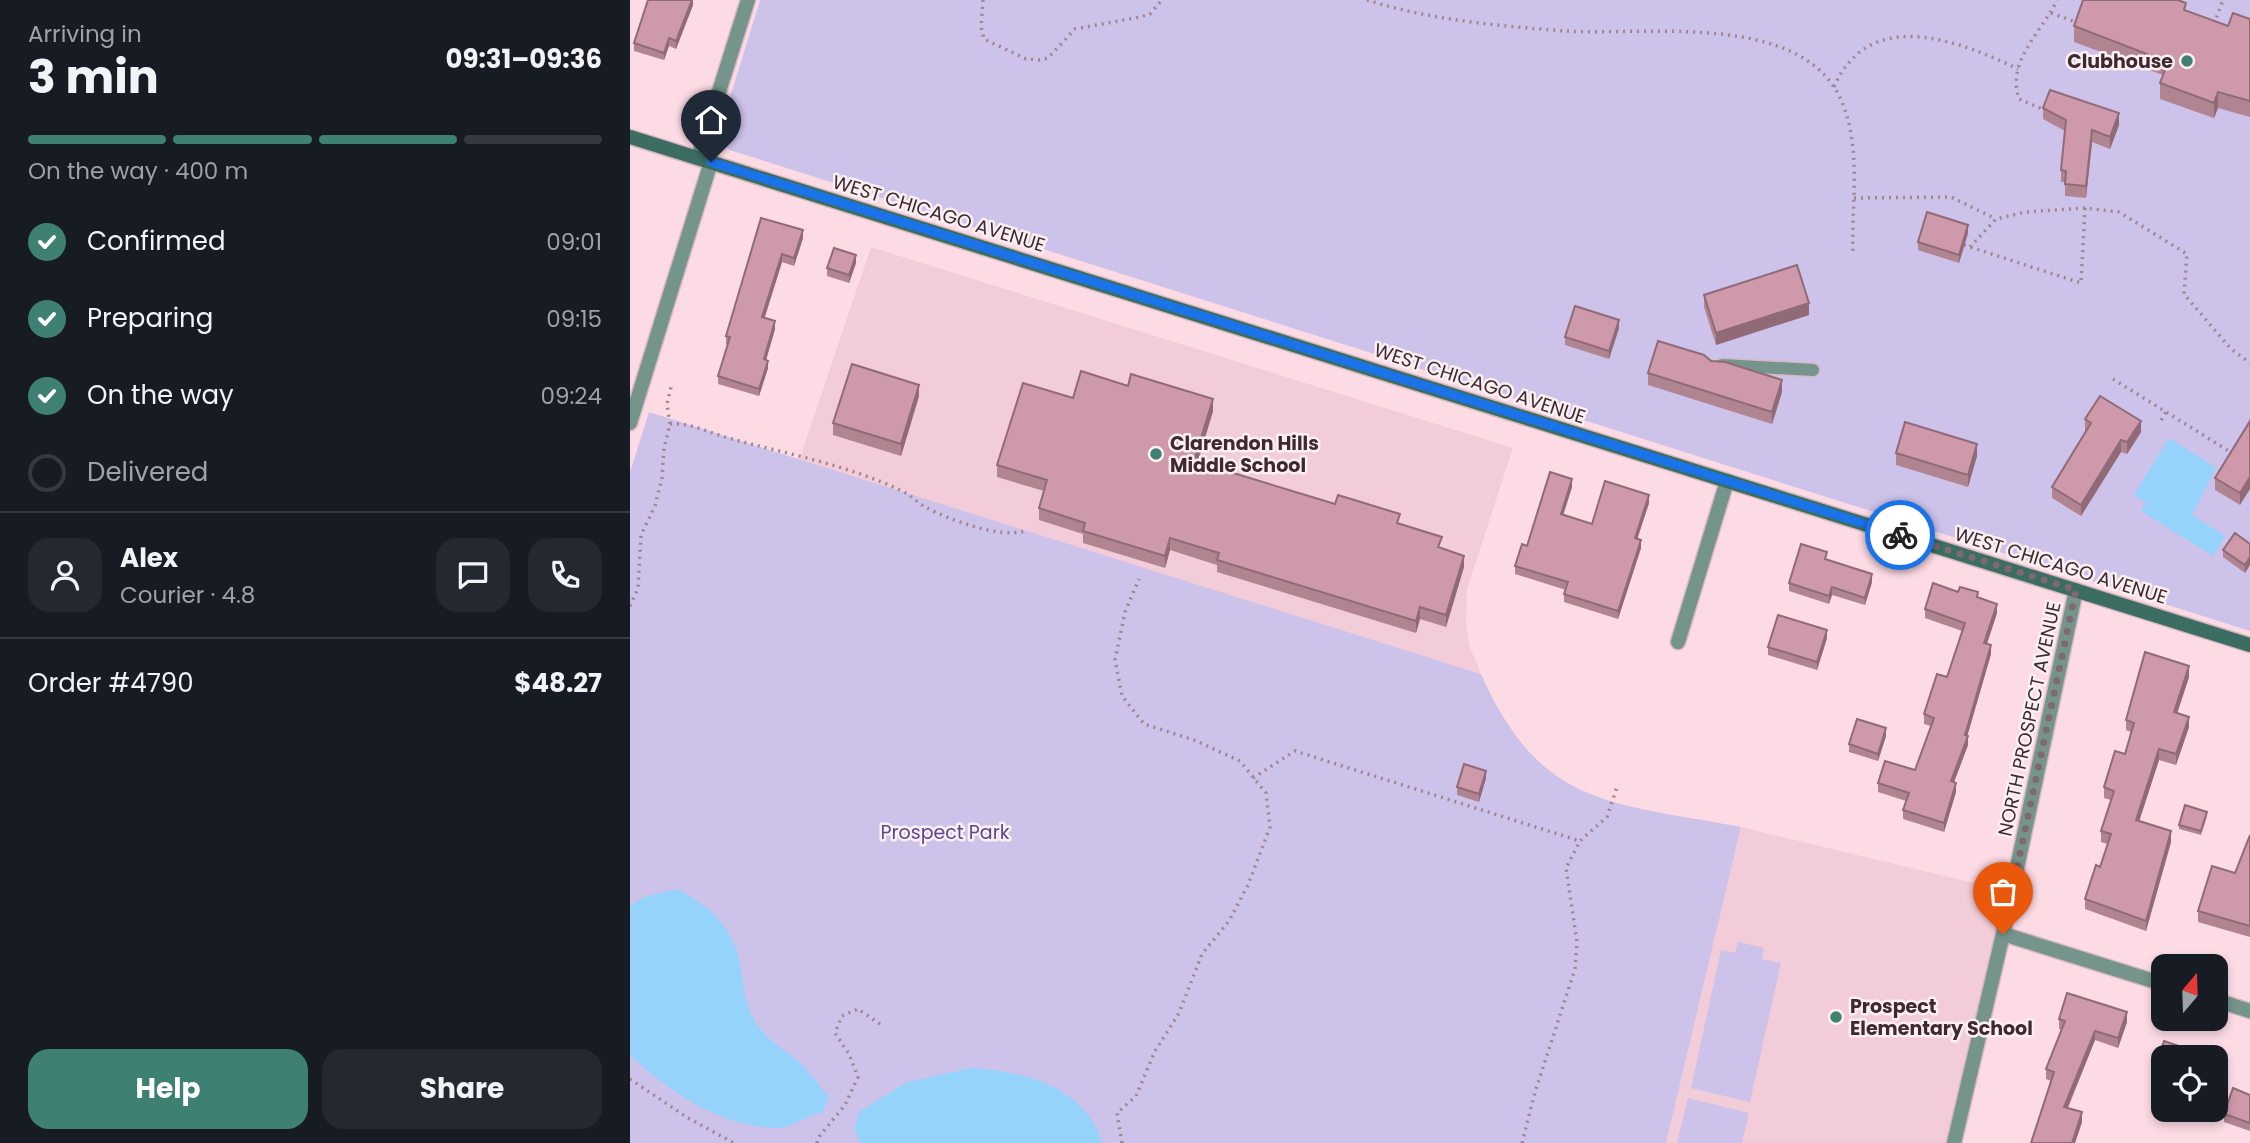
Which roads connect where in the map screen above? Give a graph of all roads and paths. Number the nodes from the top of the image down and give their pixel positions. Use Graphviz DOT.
graph roads {
  1 [pos="748,0"];
  2 [pos="983,0"];
  3 [pos="1162,0"];
  4 [pos="1367,0"];
  5 [pos="2057,0"];
  6 [pos="2224,0"];
  7 [pos="2051,13"];
  8 [pos="2080,23"];
  9 [pos="2210,35"];
  10 [pos="2018,69"];
  11 [pos="1834,87"];
  12 [pos="2047,111"];
  13 [pos="630,137"];
  14 [pos="705,160"];
  15 [pos="1854,198"];
  16 [pos="2085,208"];
  17 [pos="1996,219"];
  18 [pos="1964,245"];
  19 [pos="1970,247"];
  20 [pos="1853,254"];
  21 [pos="2250,363"];
  22 [pos="1712,364"];
  23 [pos="1813,370"];
  24 [pos="2113,379"];
  25 [pos="672,383"];
  26 [pos="2166,412"];
  27 [pos="2161,420"];
  28 [pos="630,423"];
  29 [pos="670,424"];
  30 [pos="2232,453"];
  31 [pos="1727,481"];
  32 [pos="1024,531"];
  33 [pos="1139,579"];
  34 [pos="2076,590"];
  35 [pos="630,606"];
  36 [pos="1678,642"];
  37 [pos="2250,645"];
  38 [pos="1253,778"];
  39 [pos="1618,784"];
  40 [pos="1580,841"];
  41 [pos="2003,934"];
  42 [pos="2151,980"];
  43 [pos="2228,1004"];
  44 [pos="2250,1011"];
  45 [pos="880,1024"];
  46 [pos="630,1079"];
  47 [pos="734,1143"];
  48 [pos="817,1143"];
  49 [pos="1122,1143"];
  50 [pos="1522,1143"];
  51 [pos="1954,1143"];
  1 -- 14 [label="street"];
  2 -- 3 [label="path"];
  4 -- 11 [label="path"];
  5 -- 7 [label="path"];
  6 -- 9 [label="path"];
  7 -- 8 [label="path"];
  7 -- 10 [label="path"];
  10 -- 11 [label="path"];
  10 -- 12 [label="path"];
  11 -- 15 [label="path"];
  13 -- 14 [label="main road, WEST CHICAGO AVENUE"];
  14 -- 28 [label="street"];
  14 -- 31 [label="main road, WEST CHICAGO AVENUE"];
  15 -- 17 [label="path"];
  15 -- 20 [label="path"];
  16 -- 17 [label="path"];
  16 -- 19 [label="path"];
  16 -- 21 [label="path"];
  17 -- 19 [label="path"];
  18 -- 19 [label="path"];
  22 -- 23 [label="lane"];
  24 -- 26 [label="path"];
  25 -- 29 [label="path"];
  26 -- 27 [label="path"];
  26 -- 30 [label="path"];
  29 -- 32 [label="path"];
  29 -- 35 [label="path"];
  31 -- 34 [label="main road, WEST CHICAGO AVENUE"];
  31 -- 36 [label="street"];
  33 -- 38 [label="path"];
  34 -- 37 [label="main road, WEST CHICAGO AVENUE"];
  34 -- 41 [label="street, NORTH PROSPECT AVENUE"];
  38 -- 40 [label="path"];
  38 -- 49 [label="path"];
  39 -- 40 [label="path"];
  40 -- 50 [label="path"];
  41 -- 42 [label="street"];
  41 -- 51 [label="street, NORTH PROSPECT AVENUE"];
  43 -- 44 [label="street"];
  45 -- 48 [label="path"];
  46 -- 47 [label="path"];
}
